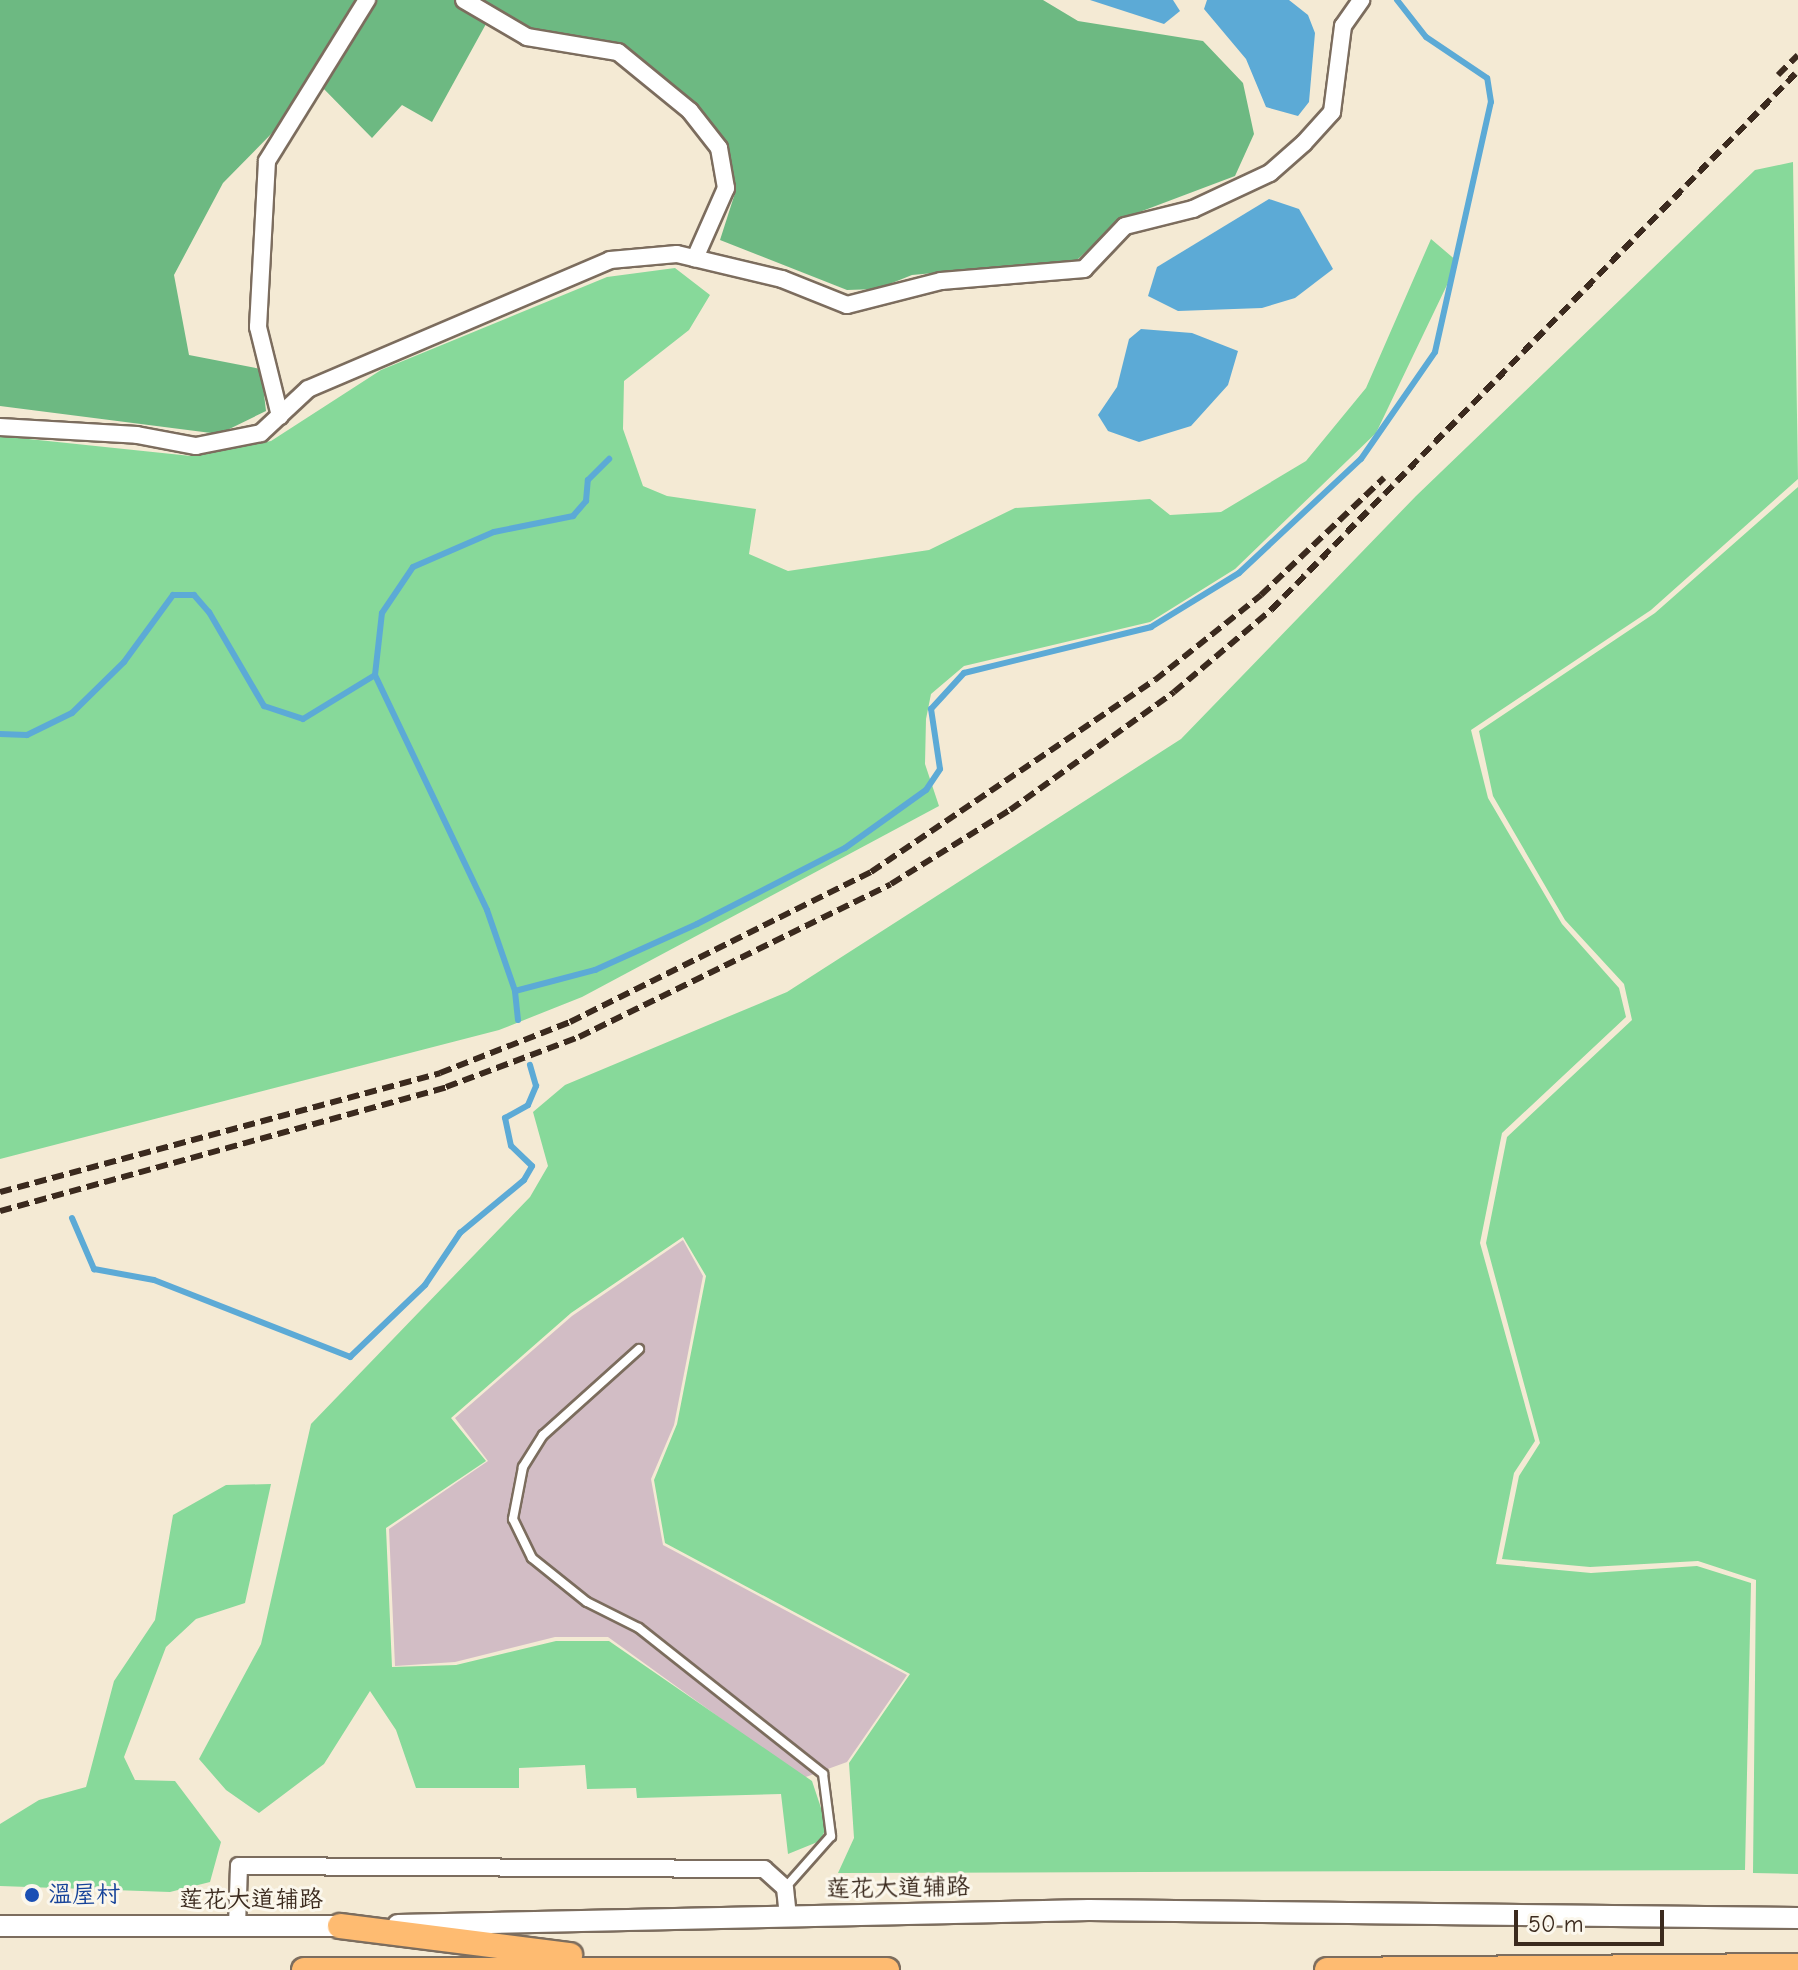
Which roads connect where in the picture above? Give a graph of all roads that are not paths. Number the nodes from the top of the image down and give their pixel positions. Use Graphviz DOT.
graph roads {
  1 [pos="367,0"];
  2 [pos="464,0"];
  3 [pos="1361,0"];
  4 [pos="695,258"];
  5 [pos="280,416"];
  6 [pos="0,427"];
  7 [pos="639,1349"];
  8 [pos="785,1888"];
  9 [pos="788,1916"];
  10 [pos="1798,1918"];
  11 [pos="0,1926"];
  12 [pos="237,1926"];
  13 [pos="340,1926"];
  14 [pos="1798,1966"];
  15 [pos="668,1967"];
  16 [pos="1629,1969"];
  17 [pos="304,1970"];
  18 [pos="887,1970"];
  19 [pos="1327,1970"];
  1 -- 5 [label="street"];
  2 -- 4 [label="street"];
  3 -- 4 [label="street"];
  4 -- 5 [label="street"];
  5 -- 6 [label="street"];
  7 -- 8 [label="lane"];
  8 -- 9 [label="street"];
  8 -- 12 [label="street"];
  9 -- 10 [label="street, 莲花大道辅路"];
  9 -- 13 [label="street, 莲花大道辅路"];
  11 -- 12 [label="street, 莲花大道辅路"];
  12 -- 13 [label="street, 莲花大道辅路"];
  13 -- 15 [label="main road"];
  14 -- 16 [label="main road"];
  15 -- 17 [label="main road"];
  15 -- 18 [label="main road"];
  16 -- 19 [label="main road"];
}
